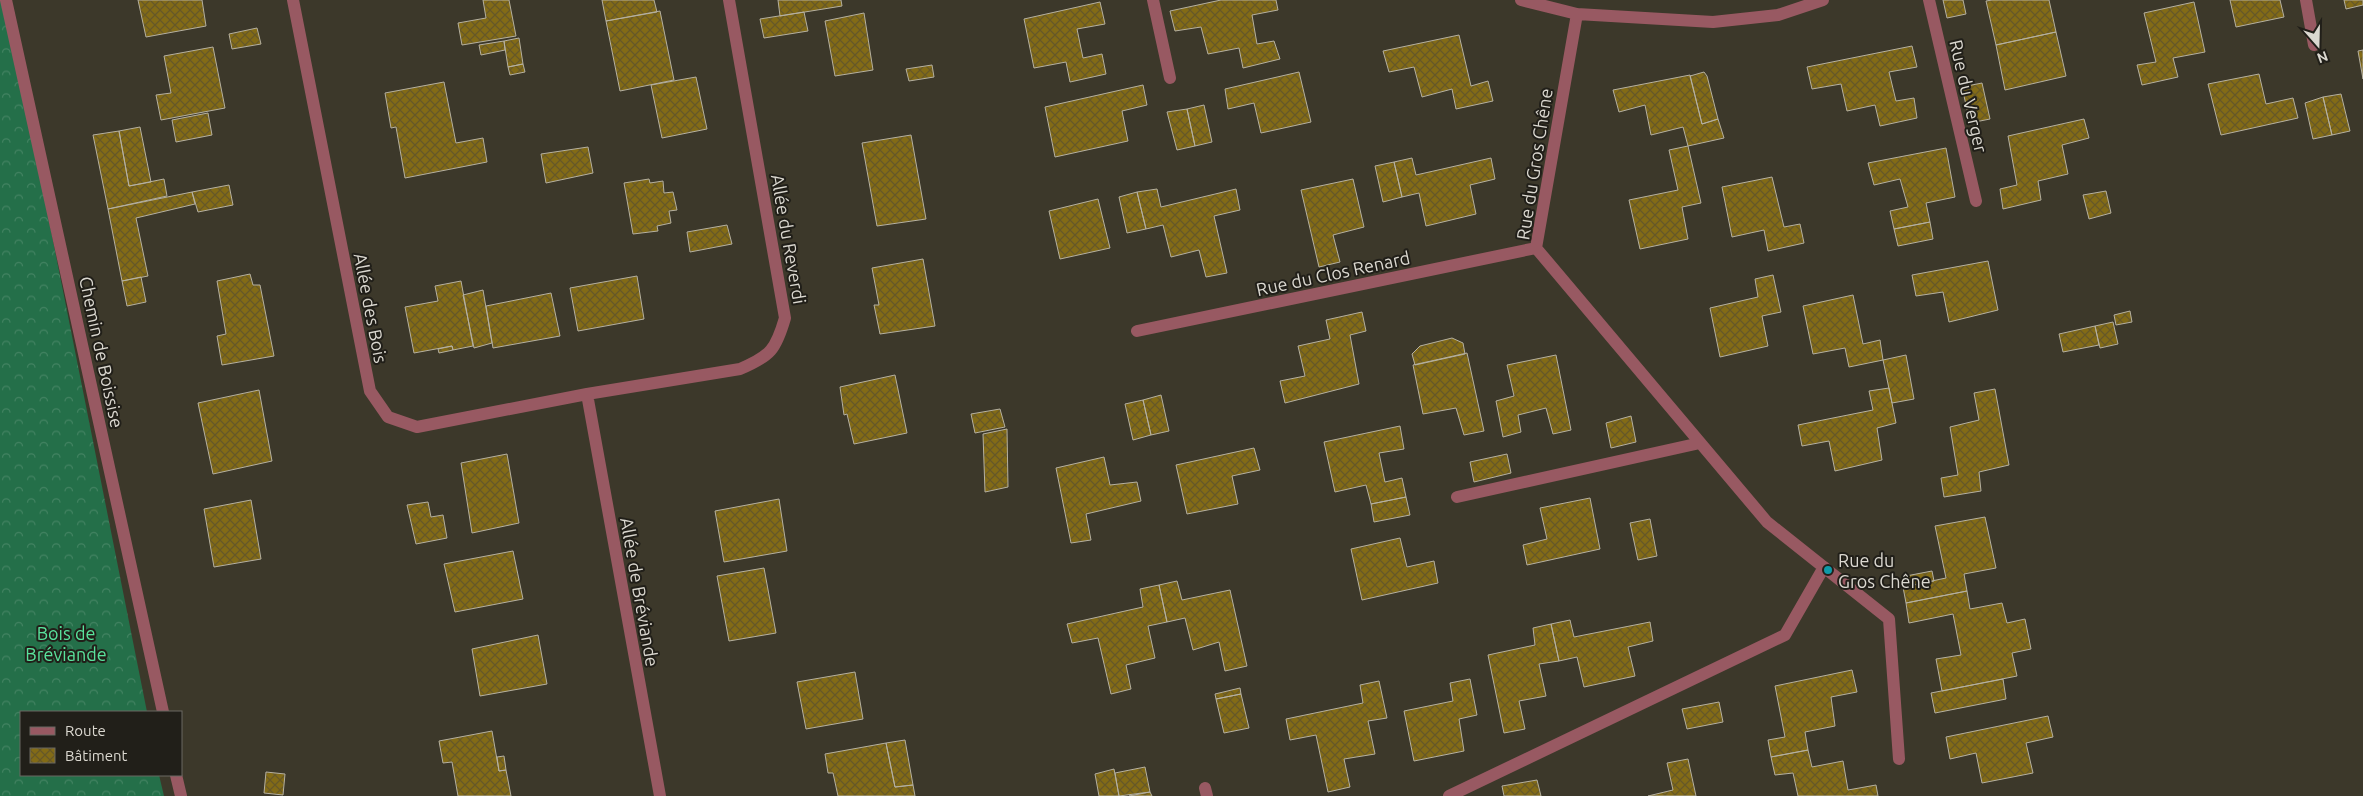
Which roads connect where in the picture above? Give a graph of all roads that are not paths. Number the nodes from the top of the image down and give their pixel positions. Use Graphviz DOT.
graph roads {
  1 [pos="6,0"];
  2 [pos="293,0"];
  3 [pos="729,0"];
  4 [pos="1153,0"];
  5 [pos="1521,0"];
  6 [pos="1823,0"];
  7 [pos="1929,0"];
  8 [pos="2306,0"];
  9 [pos="1577,14"];
  10 [pos="2314,45"];
  11 [pos="1170,78"];
  12 [pos="1976,200"];
  13 [pos="1536,248"];
  14 [pos="1138,331"];
  15 [pos="587,394"];
  16 [pos="1700,443"];
  17 [pos="1457,497"];
  18 [pos="1824,567"];
  19 [pos="163,711"];
  20 [pos="1899,759"];
  21 [pos="176,776"];
  22 [pos="181,796"];
  23 [pos="660,796"];
  24 [pos="1449,796"];
  1 -- 19 [label="street, Chemin de Boissise"];
  2 -- 15 [label="street, Allée des Bois"];
  3 -- 15 [label="street, Allée du Reverdi"];
  4 -- 11 [label="street"];
  5 -- 9 [label="street"];
  6 -- 9 [label="street"];
  7 -- 12 [label="street, Rue du Verger"];
  8 -- 10 [label="street"];
  9 -- 13 [label="street, Rue du Gros Chêne"];
  13 -- 14 [label="street, Rue du Clos Renard"];
  13 -- 16 [label="street, Rue du Gros Chêne"];
  15 -- 23 [label="street, Allée de Bréviande"];
  16 -- 17 [label="street"];
  16 -- 18 [label="street, Rue du Gros Chêne"];
  18 -- 20 [label="street, Rue du Gros Chêne"];
  18 -- 24 [label="street"];
  21 -- 22 [label="street"];
}
